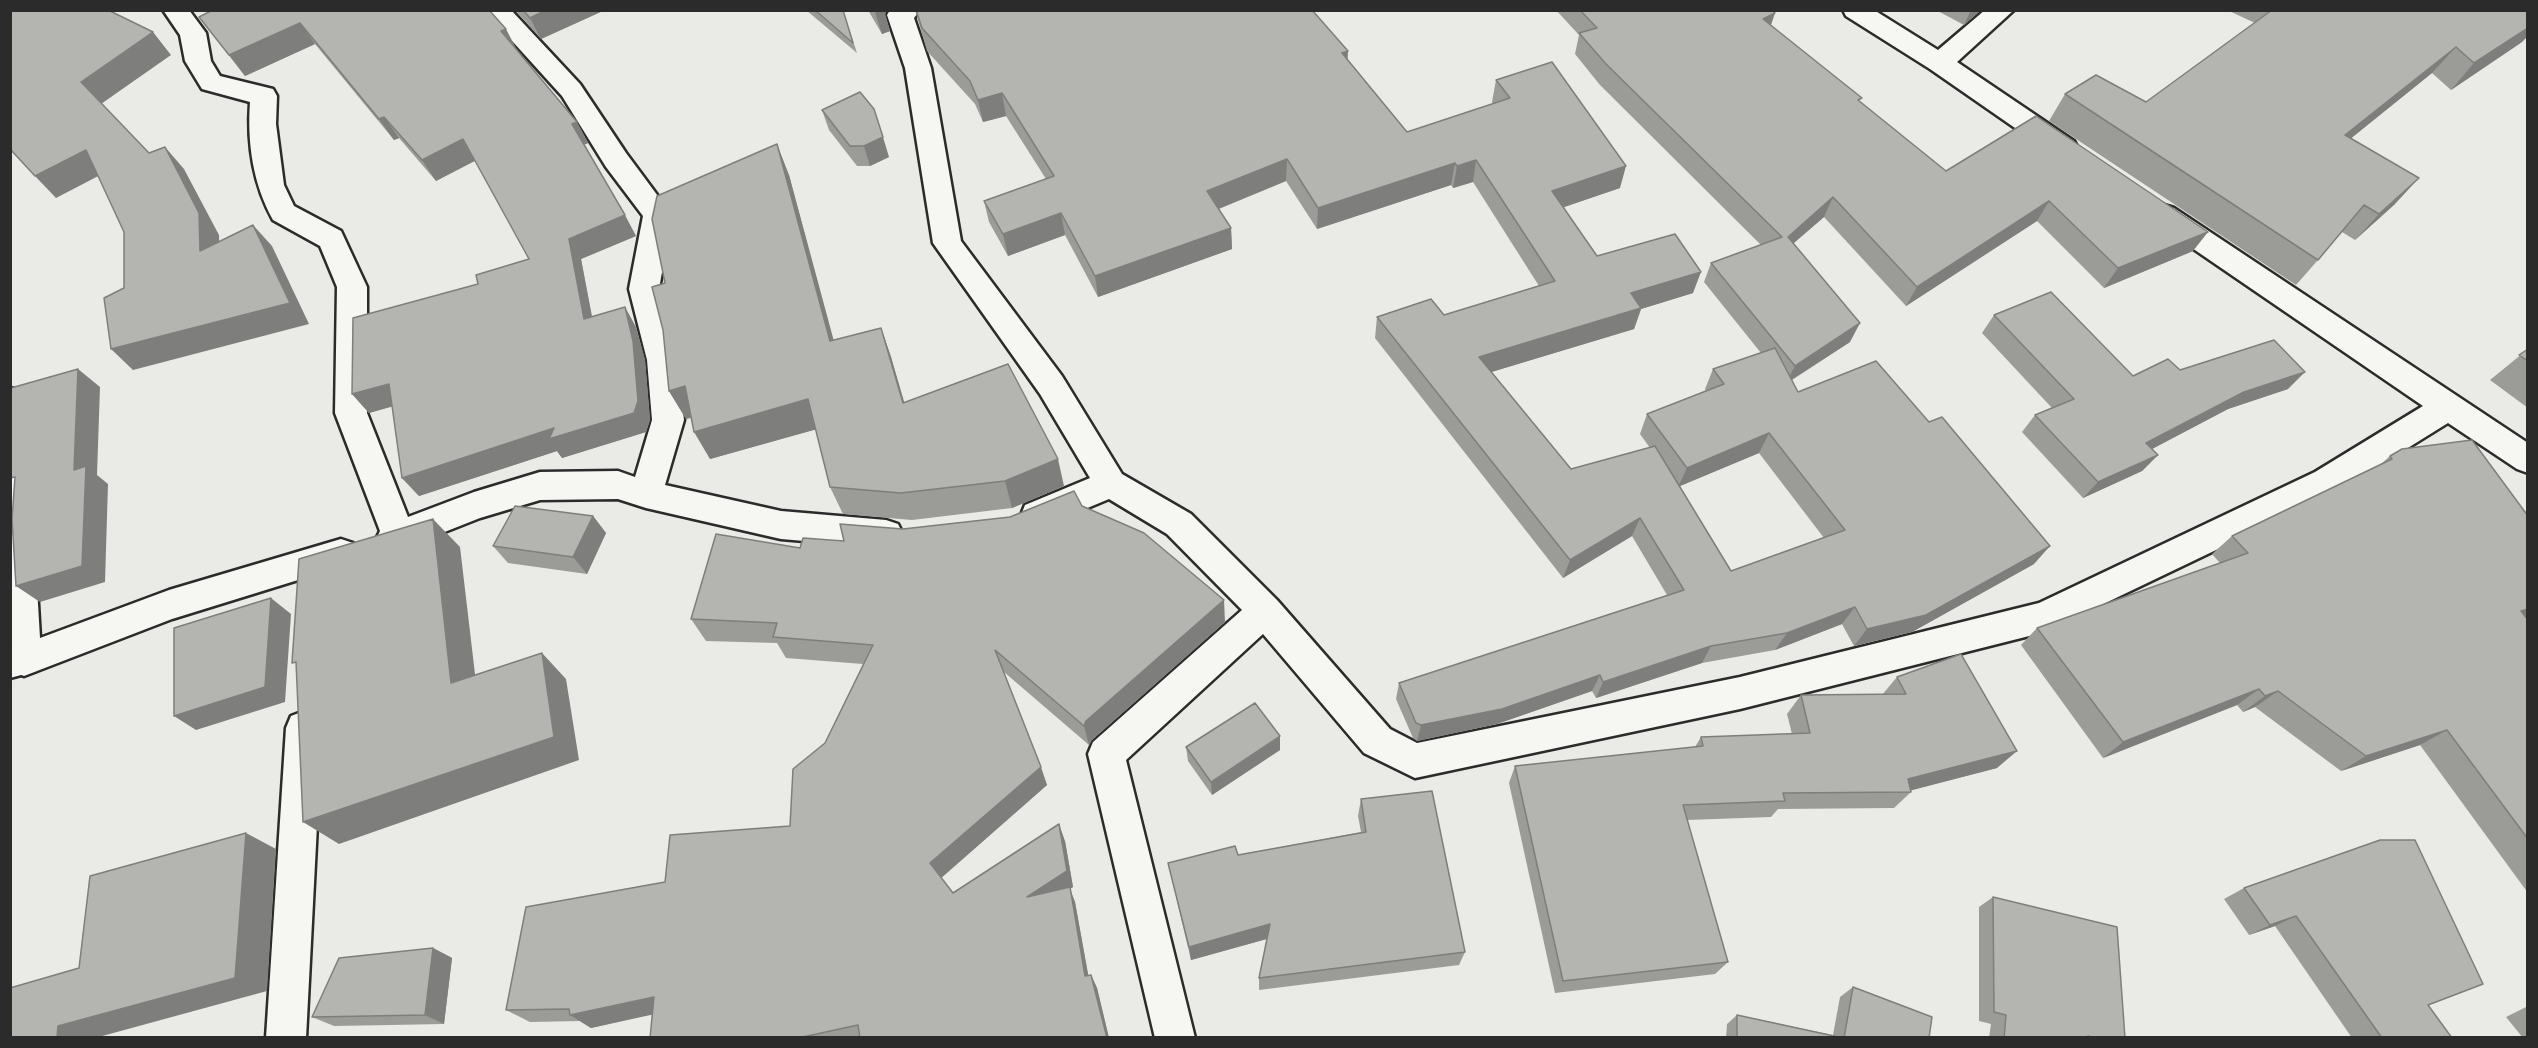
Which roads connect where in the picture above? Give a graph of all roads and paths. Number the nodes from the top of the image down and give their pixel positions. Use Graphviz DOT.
graph roads {
  1 [pos="175,10"];
  2 [pos="496,10"];
  3 [pos="908,10"];
  4 [pos="1855,10"];
  5 [pos="2002,10"];
  6 [pos="1939,63"];
  7 [pos="2086,162"];
  8 [pos="2144,202"];
  9 [pos="10,400"];
  10 [pos="2448,407"];
  11 [pos="2528,460"];
  12 [pos="1111,484"];
  13 [pos="646,494"];
  14 [pos="1005,525"];
  15 [pos="399,536"];
  16 [pos="912,536"];
  17 [pos="314,561"];
  18 [pos="311,597"];
  19 [pos="1265,611"];
  20 [pos="17,661"];
  21 [pos="306,692"];
  22 [pos="286,1038"];
  23 [pos="1175,1038"];
  1 -- 15 [label="street"];
  2 -- 13 [label="street"];
  3 -- 12 [label="street"];
  4 -- 6 [label="street"];
  5 -- 6 [label="street"];
  6 -- 7 [label="street"];
  8 -- 10 [label="street"];
  9 -- 20 [label="street"];
  10 -- 11 [label="street"];
  10 -- 19 [label="street"];
  12 -- 14 [label="street"];
  12 -- 19 [label="street"];
  13 -- 15 [label="street"];
  13 -- 16 [label="street"];
  15 -- 17 [label="street"];
  17 -- 18 [label="street"];
  17 -- 20 [label="street"];
  19 -- 23 [label="street"];
  21 -- 22 [label="street"];
}
